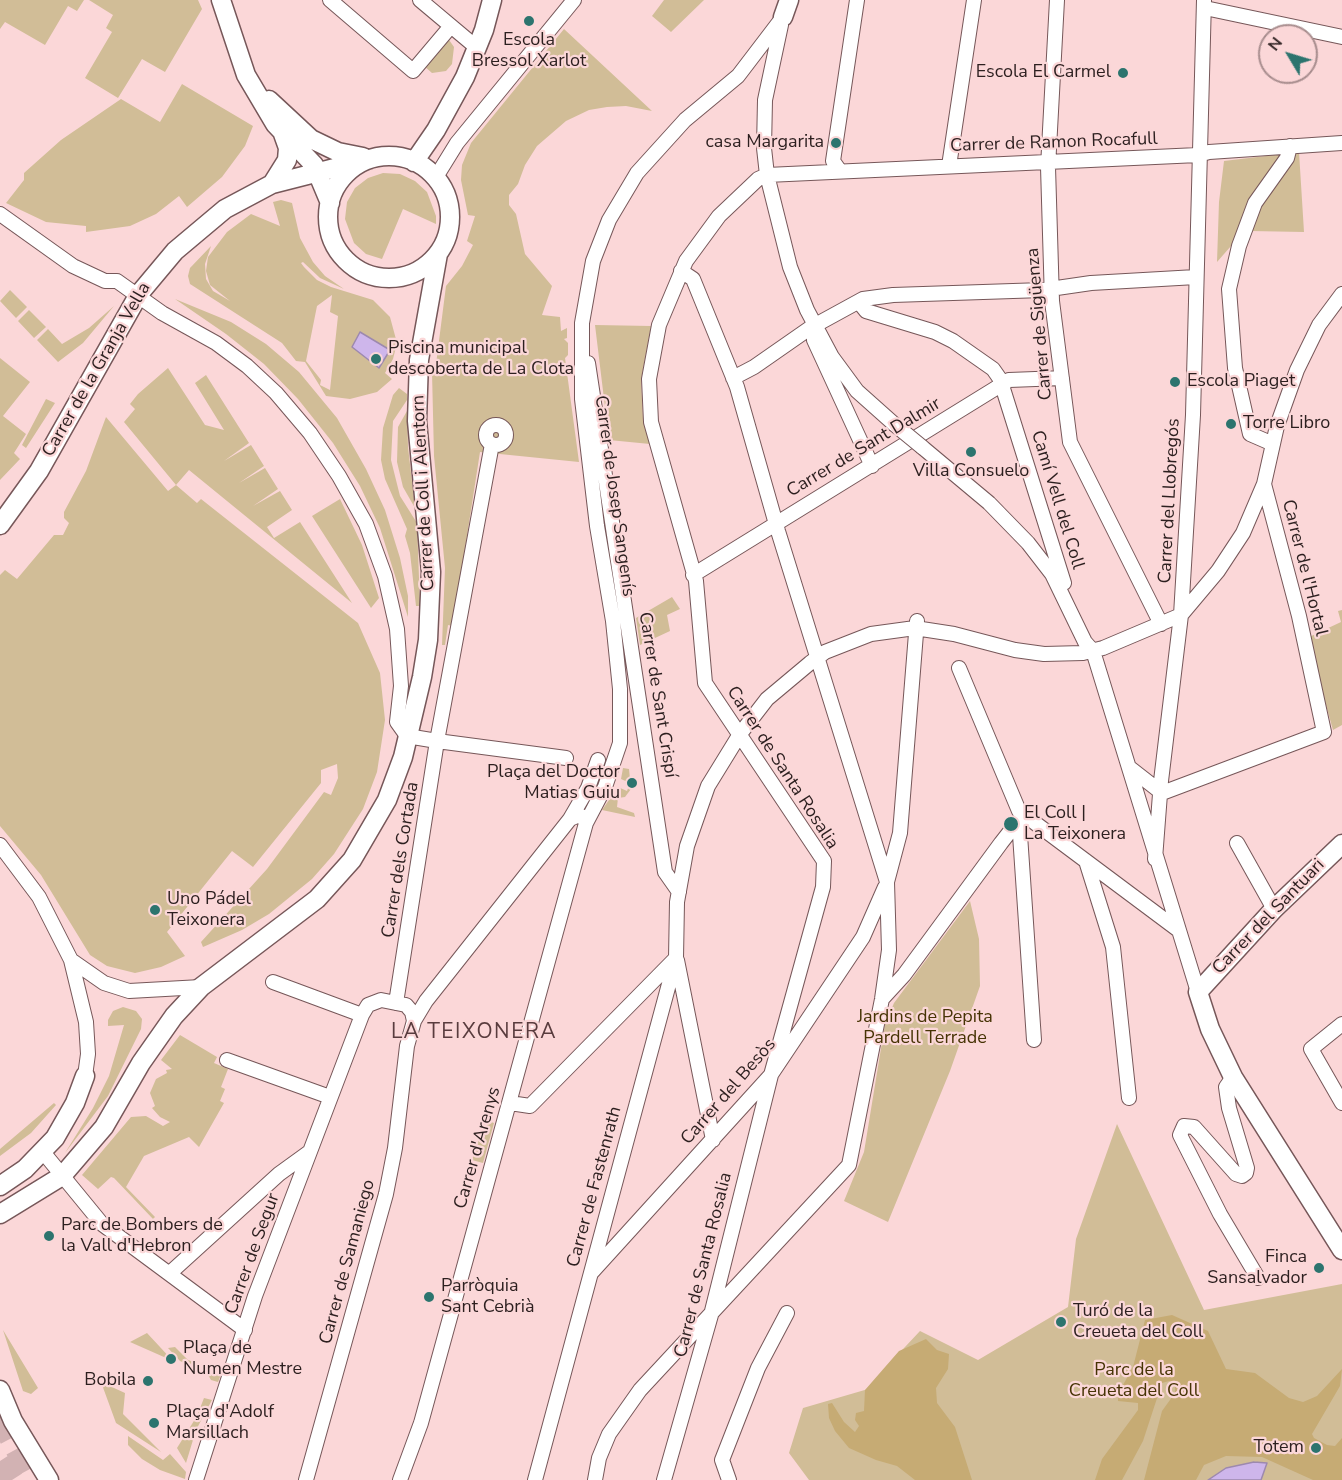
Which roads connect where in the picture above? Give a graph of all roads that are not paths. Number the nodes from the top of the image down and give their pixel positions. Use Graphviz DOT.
graph roads {
  1 [pos="330,0"];
  2 [pos="420,0"];
  3 [pos="492,0"];
  4 [pos="574,0"];
  5 [pos="857,0"];
  6 [pos="974,0"];
  7 [pos="1057,0"];
  8 [pos="225,3"];
  9 [pos="1204,4"];
  10 [pos="786,9"];
  11 [pos="451,26"];
  12 [pos="1342,37"];
  13 [pos="476,47"];
  14 [pos="753,57"];
  15 [pos="772,59"];
  16 [pos="738,76"];
  17 [pos="251,82"];
  18 [pos="282,132"];
  19 [pos="1342,143"];
  20 [pos="1290,146"];
  21 [pos="1198,155"];
  22 [pos="370,159"];
  23 [pos="414,162"];
  24 [pos="1049,162"];
  25 [pos="949,166"];
  26 [pos="317,171"];
  27 [pos="840,171"];
  28 [pos="767,175"];
  29 [pos="436,177"];
  30 [pos="272,184"];
  31 [pos="330,203"];
  32 [pos="0,214"];
  33 [pos="438,254"];
  34 [pos="681,271"];
  35 [pos="1196,277"];
  36 [pos="1052,289"];
  37 [pos="139,294"];
  38 [pos="1342,294"];
  39 [pos="863,299"];
  40 [pos="582,323"];
  41 [pos="812,327"];
  42 [pos="733,378"];
  43 [pos="1062,378"];
  44 [pos="1003,384"];
  45 [pos="492,444"];
  46 [pos="1273,444"];
  47 [pos="872,466"];
  48 [pos="1264,484"];
  49 [pos="776,523"];
  50 [pos="0,525"];
  51 [pos="693,575"];
  52 [pos="1181,615"];
  53 [pos="916,624"];
  54 [pos="1161,624"];
  55 [pos="1093,651"];
  56 [pos="817,658"];
  57 [pos="959,668"];
  58 [pos="740,734"];
  59 [pos="407,736"];
  60 [pos="437,741"];
  61 [pos="566,758"];
  62 [pos="598,760"];
  63 [pos="1130,768"];
  64 [pos="1162,793"];
  65 [pos="570,819"];
  66 [pos="1023,819"];
  67 [pos="586,823"];
  68 [pos="1237,843"];
  69 [pos="1342,844"];
  70 [pos="0,845"];
  71 [pos="1155,859"];
  72 [pos="1086,861"];
  73 [pos="887,882"];
  74 [pos="678,897"];
  75 [pos="1274,909"];
  76 [pos="1177,929"];
  77 [pos="676,958"];
  78 [pos="71,960"];
  79 [pos="273,982"];
  80 [pos="201,987"];
  81 [pos="1198,992"];
  82 [pos="398,995"];
  83 [pos="428,998"];
  84 [pos="882,999"];
  85 [pos="356,1013"];
  86 [pos="414,1021"];
  87 [pos="1342,1024"];
  88 [pos="1034,1040"];
  89 [pos="227,1060"];
  90 [pos="85,1076"];
  91 [pos="770,1076"];
  92 [pos="1233,1077"];
  93 [pos="330,1097"];
  94 [pos="1129,1098"];
  95 [pos="510,1103"];
  96 [pos="1342,1103"];
  97 [pos="713,1140"];
  98 [pos="43,1152"];
  99 [pos="308,1153"];
  100 [pos="62,1176"];
  101 [pos="0,1186"];
  102 [pos="0,1214"];
  103 [pos="1342,1250"];
  104 [pos="170,1273"];
  105 [pos="590,1275"];
  106 [pos="1258,1278"];
  107 [pos="787,1313"];
  108 [pos="711,1315"];
  109 [pos="244,1330"];
  110 [pos="0,1390"];
  111 [pos="49,1480"];
  112 [pos="196,1480"];
  113 [pos="306,1480"];
  114 [pos="400,1480"];
  115 [pos="535,1480"];
  116 [pos="595,1480"];
  117 [pos="664,1480"];
  118 [pos="729,1480"];
  1 -- 11 [label="street"];
  2 -- 11 [label="street"];
  3 -- 13 [label="street"];
  4 -- 29 [label="street"];
  5 -- 27 [label="street"];
  6 -- 25 [label="street"];
  7 -- 24 [label="street, Carrer de Sigüenza"];
  8 -- 17 [label="street"];
  9 -- 12 [label="street"];
  9 -- 21 [label="street, Carrer del Llobregós"];
  10 -- 14 [label="street, Carrer de Josep Sangenís"];
  10 -- 15 [label="street"];
  11 -- 13 [label="street"];
  13 -- 23 [label="street"];
  14 -- 15 [label="street"];
  14 -- 16 [label="street, Carrer de Josep Sangenís"];
  15 -- 16 [label="street, Carrer de Josep Sangenís"];
  15 -- 28 [label="street"];
  16 -- 40 [label="street, Carrer de Josep Sangenís"];
  17 -- 18 [label="street"];
  17 -- 22 [label="street"];
  18 -- 26 [label="street"];
  18 -- 30 [label="street"];
  19 -- 20 [label="street, Carrer de Ramon Rocafull"];
  20 -- 21 [label="street, Carrer de Ramon Rocafull"];
  20 -- 46 [label="street"];
  21 -- 24 [label="street, Carrer de Ramon Rocafull"];
  21 -- 35 [label="street, Carrer del Llobregós"];
  22 -- 23 [label="street"];
  22 -- 26 [label="street, Carrer de la Granja Vella"];
  22 -- 31 [label="street"];
  23 -- 29 [label="street"];
  24 -- 25 [label="street, Carrer de Ramon Rocafull"];
  24 -- 36 [label="street, Carrer de Sigüenza"];
  25 -- 27 [label="street, Carrer de Ramon Rocafull"];
  26 -- 30 [label="street, Carrer de la Granja Vella"];
  26 -- 31 [label="street"];
  27 -- 28 [label="street, Carrer de Ramon Rocafull"];
  28 -- 34 [label="street, Carrer de Santa Rosalia"];
  28 -- 41 [label="street"];
  29 -- 33 [label="street"];
  30 -- 37 [label="street, Carrer de la Granja Vella"];
  31 -- 33 [label="street"];
  32 -- 37 [label="street"];
  33 -- 59 [label="street, Carrer de Coll i Alentorn"];
  34 -- 42 [label="street"];
  34 -- 51 [label="street, Carrer de Santa Rosalia"];
  35 -- 36 [label="street"];
  35 -- 52 [label="street, Carrer del Llobregós"];
  36 -- 39 [label="street"];
  36 -- 43 [label="street, Carrer de Sigüenza"];
  37 -- 50 [label="street, Carrer de la Granja Vella"];
  37 -- 59 [label="street"];
  38 -- 46 [label="street, Carrer de Fastenrath"];
  39 -- 41 [label="street"];
  39 -- 44 [label="street, Camí Vell del Coll"];
  40 -- 67 [label="street, Carrer de Josep Sangenís"];
  40 -- 74 [label="street, Carrer de Sant Crispí"];
  41 -- 42 [label="street"];
  41 -- 47 [label="street"];
  41 -- 55 [label="street, bridge"];
  42 -- 49 [label="street"];
  43 -- 44 [label="street, Carrer de Sant Dalmir"];
  43 -- 54 [label="street, Carrer de Sigüenza"];
  44 -- 47 [label="street, Carrer de Sant Dalmir"];
  44 -- 55 [label="street, Camí Vell del Coll"];
  45 -- 60 [label="street, Carrer dels Cortada"];
  46 -- 48 [label="street, Carrer de Fastenrath"];
  47 -- 49 [label="street, Carrer de Sant Dalmir"];
  48 -- 52 [label="street, Carrer de Fastenrath"];
  48 -- 64 [label="street, Carrer de l'Hortal"];
  49 -- 51 [label="street, Carrer de Sant Dalmir"];
  49 -- 56 [label="street"];
  51 -- 58 [label="street, Carrer de Santa Rosalia"];
  52 -- 54 [label="street, Carrer de Fastenrath"];
  52 -- 64 [label="street, Carrer del Llobregós"];
  53 -- 55 [label="street, Carrer de Fastenrath"];
  53 -- 56 [label="street, Carrer de Fastenrath"];
  53 -- 73 [label="street"];
  54 -- 55 [label="street, Carrer de Fastenrath"];
  55 -- 63 [label="street"];
  56 -- 58 [label="street, Carrer de Fastenrath"];
  56 -- 73 [label="street"];
  57 -- 66 [label="street"];
  58 -- 74 [label="street, Carrer de Fastenrath"];
  58 -- 91 [label="street, Carrer de Santa Rosalia"];
  59 -- 60 [label="street"];
  59 -- 80 [label="street, Carrer de Coll i Alentorn"];
  60 -- 61 [label="street"];
  60 -- 82 [label="street, Carrer dels Cortada"];
  62 -- 65 [label="street, Carrer de Samaniego"];
  63 -- 64 [label="street"];
  63 -- 71 [label="street"];
  64 -- 71 [label="street, Carrer del Llobregós"];
  65 -- 67 [label="street"];
  65 -- 83 [label="street, Carrer de Samaniego"];
  66 -- 72 [label="street"];
  66 -- 84 [label="street"];
  66 -- 88 [label="street"];
  67 -- 95 [label="street, Carrer d'Arenys"];
  68 -- 75 [label="street"];
  69 -- 75 [label="street, Carrer del Santuari"];
  70 -- 78 [label="street"];
  71 -- 76 [label="street"];
  72 -- 76 [label="street"];
  72 -- 94 [label="street"];
  73 -- 84 [label="street"];
  73 -- 91 [label="street, Carrer del Besòs"];
  74 -- 77 [label="street, Carrer de Fastenrath"];
  75 -- 81 [label="street, Carrer del Santuari"];
  76 -- 81 [label="street"];
  77 -- 95 [label="street"];
  77 -- 97 [label="street"];
  77 -- 105 [label="street, Carrer de Fastenrath"];
  78 -- 80 [label="street"];
  78 -- 90 [label="street"];
  79 -- 85 [label="street"];
  80 -- 100 [label="street, Carrer de Coll i Alentorn"];
  81 -- 92 [label="street"];
  82 -- 83 [label="street"];
  82 -- 85 [label="street"];
  82 -- 86 [label="street"];
  83 -- 86 [label="street, Carrer de Samaniego"];
  84 -- 108 [label="street"];
  85 -- 93 [label="street, Carrer de Segur"];
  86 -- 113 [label="street, Carrer de Samaniego"];
  87 -- 96 [label="street"];
  89 -- 93 [label="street"];
  90 -- 98 [label="street"];
  91 -- 97 [label="street, Carrer del Besòs"];
  91 -- 108 [label="street, Carrer de Santa Rosalia"];
  92 -- 103 [label="street"];
  92 -- 106 [label="street"];
  93 -- 99 [label="street, Carrer de Segur"];
  95 -- 114 [label="street, Carrer d'Arenys"];
  97 -- 105 [label="street, Carrer del Besòs"];
  98 -- 100 [label="street"];
  98 -- 101 [label="street"];
  99 -- 104 [label="street"];
  99 -- 109 [label="street, Carrer de Segur"];
  100 -- 102 [label="street, Carrer de Coll i Alentorn"];
  100 -- 104 [label="street"];
  104 -- 109 [label="street"];
  105 -- 115 [label="street, Carrer de Fastenrath"];
  107 -- 118 [label="street"];
  108 -- 116 [label="street"];
  108 -- 117 [label="street, Carrer de Santa Rosalia"];
  109 -- 112 [label="street, Carrer de Segur"];
  110 -- 111 [label="street"];
}
